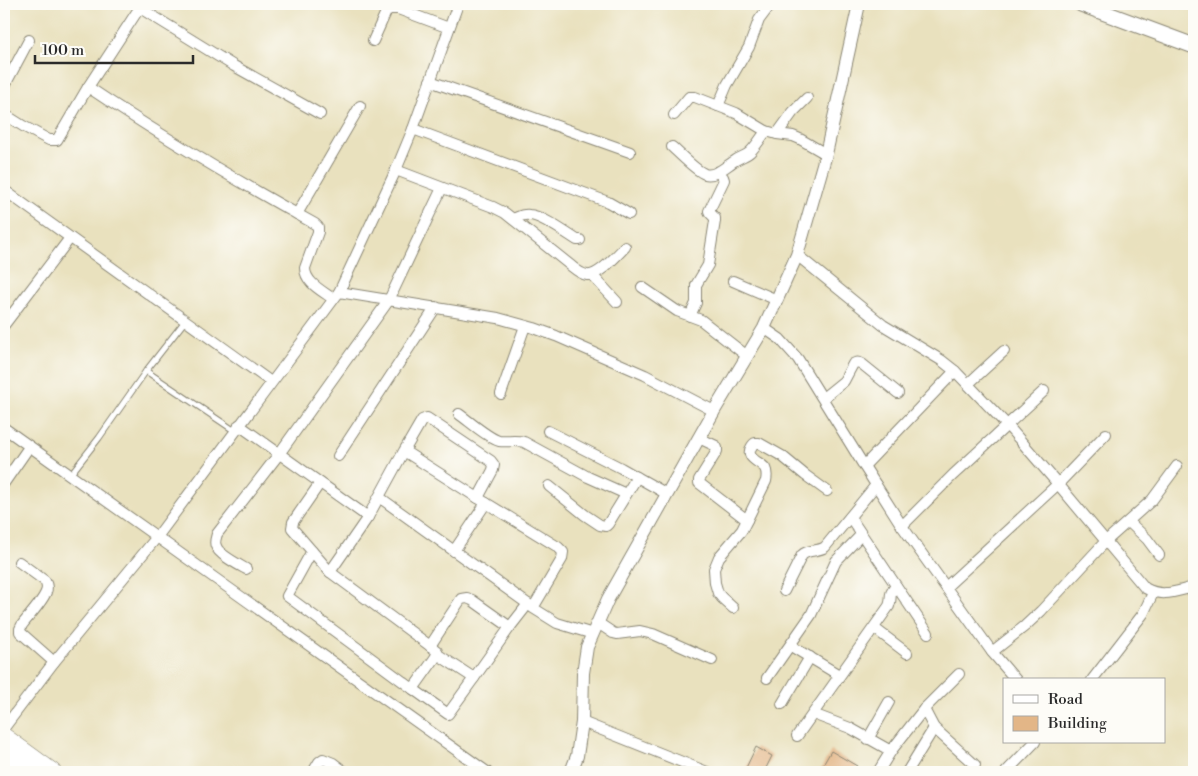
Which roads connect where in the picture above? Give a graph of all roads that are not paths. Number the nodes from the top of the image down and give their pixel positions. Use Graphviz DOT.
graph roads {
  1 [pos="458,4"];
  2 [pos="770,4"];
  3 [pos="859,4"];
  4 [pos="1080,4"];
  5 [pos="141,6"];
  6 [pos="449,28"];
  7 [pos="30,40"];
  8 [pos="373,41"];
  9 [pos="1194,46"];
  10 [pos="430,81"];
  11 [pos="4,87"];
  12 [pos="88,87"];
  13 [pos="807,98"];
  14 [pos="360,106"];
  15 [pos="718,106"];
  16 [pos="4,114"];
  17 [pos="320,114"];
  18 [pos="674,116"];
  19 [pos="413,129"];
  20 [pos="766,131"];
  21 [pos="777,134"];
  22 [pos="672,147"];
  23 [pos="630,152"];
  24 [pos="826,154"];
  25 [pos="396,170"];
  26 [pos="718,172"];
  27 [pos="442,188"];
  28 [pos="4,190"];
  29 [pos="297,214"];
  30 [pos="629,214"];
  31 [pos="513,219"];
  32 [pos="70,238"];
  33 [pos="580,240"];
  34 [pos="625,247"];
  35 [pos="797,255"];
  36 [pos="592,276"];
  37 [pos="733,281"];
  38 [pos="642,287"];
  39 [pos="336,296"];
  40 [pos="389,300"];
  41 [pos="777,300"];
  42 [pos="617,302"];
  43 [pos="436,307"];
  44 [pos="690,316"];
  45 [pos="185,320"];
  46 [pos="4,325"];
  47 [pos="525,326"];
  48 [pos="764,328"];
  49 [pos="1004,351"];
  50 [pos="747,356"];
  51 [pos="146,371"];
  52 [pos="955,371"];
  53 [pos="271,382"];
  54 [pos="968,384"];
  55 [pos="1044,391"];
  56 [pos="898,393"];
  57 [pos="501,394"];
  58 [pos="822,398"];
  59 [pos="714,411"];
  60 [pos="459,414"];
  61 [pos="1007,425"];
  62 [pos="4,428"];
  63 [pos="237,428"];
  64 [pos="548,431"];
  65 [pos="1106,434"];
  66 [pos="699,438"];
  67 [pos="29,447"];
  68 [pos="404,451"];
  69 [pos="279,454"];
  70 [pos="338,456"];
  71 [pos="864,466"];
  72 [pos="1177,466"];
  73 [pos="70,476"];
  74 [pos="637,477"];
  75 [pos="4,483"];
  76 [pos="320,483"];
  77 [pos="1058,484"];
  78 [pos="876,485"];
  79 [pos="550,486"];
  80 [pos="827,492"];
  81 [pos="626,494"];
  82 [pos="667,494"];
  83 [pos="379,497"];
  84 [pos="482,501"];
  85 [pos="368,517"];
  86 [pos="850,517"];
  87 [pos="747,520"];
  88 [pos="1129,522"];
  89 [pos="902,526"];
  90 [pos="861,535"];
  91 [pos="157,537"];
  92 [pos="1106,541"];
  93 [pos="312,551"];
  94 [pos="454,551"];
  95 [pos="1159,555"];
  96 [pos="19,562"];
  97 [pos="246,569"];
  98 [pos="330,572"];
  99 [pos="896,586"];
  100 [pos="1194,587"];
  101 [pos="946,588"];
  102 [pos="784,591"];
  103 [pos="1153,593"];
  104 [pos="531,606"];
  105 [pos="734,608"];
  106 [pos="510,627"];
  107 [pos="595,628"];
  108 [pos="874,628"];
  109 [pos="928,633"];
  110 [pos="430,646"];
  111 [pos="790,646"];
  112 [pos="992,652"];
  113 [pos="908,653"];
  114 [pos="437,654"];
  115 [pos="810,657"];
  116 [pos="712,660"];
  117 [pos="54,662"];
  118 [pos="959,674"];
  119 [pos="840,675"];
  120 [pos="474,678"];
  121 [pos="767,678"];
  122 [pos="1014,678"];
  123 [pos="1094,678"];
  124 [pos="413,689"];
  125 [pos="890,702"];
  126 [pos="782,704"];
  127 [pos="924,709"];
  128 [pos="813,714"];
  129 [pos="582,722"];
  130 [pos="4,728"];
  131 [pos="934,728"];
  132 [pos="797,736"];
  133 [pos="4,737"];
  134 [pos="868,739"];
  135 [pos="1033,744"];
  136 [pos="891,751"];
  137 [pos="4,754"];
  138 [pos="975,765"];
  139 [pos="28,772"];
  140 [pos="52,772"];
  141 [pos="312,772"];
  142 [pos="345,772"];
  143 [pos="487,772"];
  144 [pos="572,772"];
  145 [pos="708,772"];
  146 [pos="878,772"];
  147 [pos="907,772"];
  148 [pos="1006,772"];
  1 -- 6 [label="street"];
  2 -- 15 [label="street"];
  3 -- 24 [label="street"];
  4 -- 9 [label="main road"];
  5 -- 12 [label="street"];
  5 -- 17 [label="street"];
  6 -- 8 [label="street"];
  6 -- 10 [label="street"];
  7 -- 11 [label="street"];
  10 -- 19 [label="street"];
  10 -- 23 [label="street"];
  12 -- 16 [label="street"];
  12 -- 29 [label="street"];
  13 -- 21 [label="street"];
  14 -- 29 [label="street"];
  15 -- 18 [label="street"];
  15 -- 20 [label="street"];
  19 -- 25 [label="street"];
  19 -- 30 [label="street"];
  20 -- 21 [label="street"];
  20 -- 26 [label="street"];
  21 -- 24 [label="street"];
  22 -- 26 [label="street"];
  24 -- 35 [label="street"];
  25 -- 27 [label="street"];
  25 -- 39 [label="street"];
  26 -- 44 [label="street"];
  27 -- 31 [label="street"];
  27 -- 40 [label="street"];
  28 -- 32 [label="street"];
  29 -- 39 [label="street"];
  31 -- 33 [label="street"];
  31 -- 36 [label="street"];
  32 -- 45 [label="street"];
  32 -- 46 [label="street"];
  34 -- 36 [label="street"];
  35 -- 41 [label="street"];
  35 -- 52 [label="street"];
  36 -- 42 [label="street"];
  37 -- 41 [label="street"];
  38 -- 44 [label="street"];
  39 -- 40 [label="street"];
  39 -- 53 [label="street"];
  40 -- 43 [label="street"];
  40 -- 69 [label="street"];
  41 -- 48 [label="street"];
  43 -- 47 [label="street"];
  43 -- 70 [label="street"];
  44 -- 50 [label="street"];
  45 -- 51 [label="lane"];
  45 -- 53 [label="street"];
  47 -- 57 [label="street"];
  47 -- 59 [label="street"];
  48 -- 50 [label="street"];
  48 -- 58 [label="street"];
  49 -- 54 [label="street"];
  50 -- 59 [label="street"];
  51 -- 63 [label="lane"];
  51 -- 73 [label="lane"];
  52 -- 54 [label="street"];
  52 -- 71 [label="street"];
  53 -- 63 [label="street"];
  54 -- 61 [label="street"];
  55 -- 61 [label="street"];
  56 -- 58 [label="street"];
  58 -- 71 [label="street"];
  59 -- 66 [label="street"];
  60 -- 81 [label="street"];
  61 -- 77 [label="street"];
  61 -- 89 [label="street"];
  62 -- 67 [label="street"];
  63 -- 69 [label="street"];
  63 -- 91 [label="street"];
  64 -- 74 [label="street"];
  65 -- 77 [label="street"];
  66 -- 82 [label="street"];
  66 -- 87 [label="street"];
  67 -- 73 [label="street"];
  67 -- 75 [label="street"];
  68 -- 83 [label="street"];
  68 -- 84 [label="street"];
  68 -- 84 [label="street"];
  69 -- 76 [label="street"];
  69 -- 97 [label="street"];
  71 -- 78 [label="street"];
  72 -- 88 [label="street"];
  73 -- 91 [label="street"];
  74 -- 81 [label="street"];
  74 -- 82 [label="street"];
  76 -- 85 [label="street"];
  76 -- 93 [label="street"];
  77 -- 92 [label="street"];
  77 -- 101 [label="street"];
  78 -- 86 [label="street"];
  78 -- 89 [label="street"];
  79 -- 81 [label="street"];
  80 -- 87 [label="street"];
  82 -- 107 [label="street"];
  83 -- 85 [label="street"];
  83 -- 94 [label="street"];
  84 -- 94 [label="street"];
  84 -- 104 [label="street"];
  85 -- 98 [label="street"];
  86 -- 90 [label="street"];
  86 -- 102 [label="street"];
  87 -- 105 [label="street"];
  88 -- 92 [label="street"];
  88 -- 95 [label="street"];
  89 -- 101 [label="street"];
  90 -- 99 [label="street"];
  90 -- 111 [label="street"];
  91 -- 117 [label="street"];
  91 -- 143 [label="street"];
  92 -- 103 [label="street"];
  92 -- 112 [label="street"];
  93 -- 98 [label="street"];
  93 -- 124 [label="street"];
  94 -- 104 [label="street"];
  96 -- 117 [label="street"];
  98 -- 110 [label="street"];
  99 -- 108 [label="street"];
  99 -- 109 [label="street"];
  100 -- 103 [label="street"];
  101 -- 112 [label="street"];
  103 -- 123 [label="street"];
  104 -- 106 [label="street"];
  104 -- 107 [label="street"];
  106 -- 110 [label="street"];
  106 -- 120 [label="street"];
  107 -- 116 [label="street"];
  107 -- 129 [label="street"];
  108 -- 113 [label="street"];
  108 -- 119 [label="street"];
  110 -- 114 [label="street"];
  111 -- 115 [label="street"];
  111 -- 121 [label="street"];
  112 -- 122 [label="street"];
  114 -- 120 [label="street"];
  114 -- 124 [label="street"];
  115 -- 119 [label="street"];
  115 -- 126 [label="street"];
  117 -- 130 [label="street"];
  118 -- 127 [label="street"];
  119 -- 128 [label="street"];
  120 -- 124 [label="street"];
  125 -- 134 [label="street"];
  127 -- 131 [label="street"];
  127 -- 136 [label="street"];
  128 -- 132 [label="street"];
  128 -- 134 [label="street"];
  129 -- 144 [label="street"];
  129 -- 145 [label="street"];
  131 -- 138 [label="street"];
  131 -- 147 [label="street"];
  133 -- 140 [label="highway"];
  134 -- 136 [label="street"];
  135 -- 148 [label="street"];
  136 -- 146 [label="street"];
  137 -- 139 [label="highway"];
  141 -- 142 [label="street"];
}
